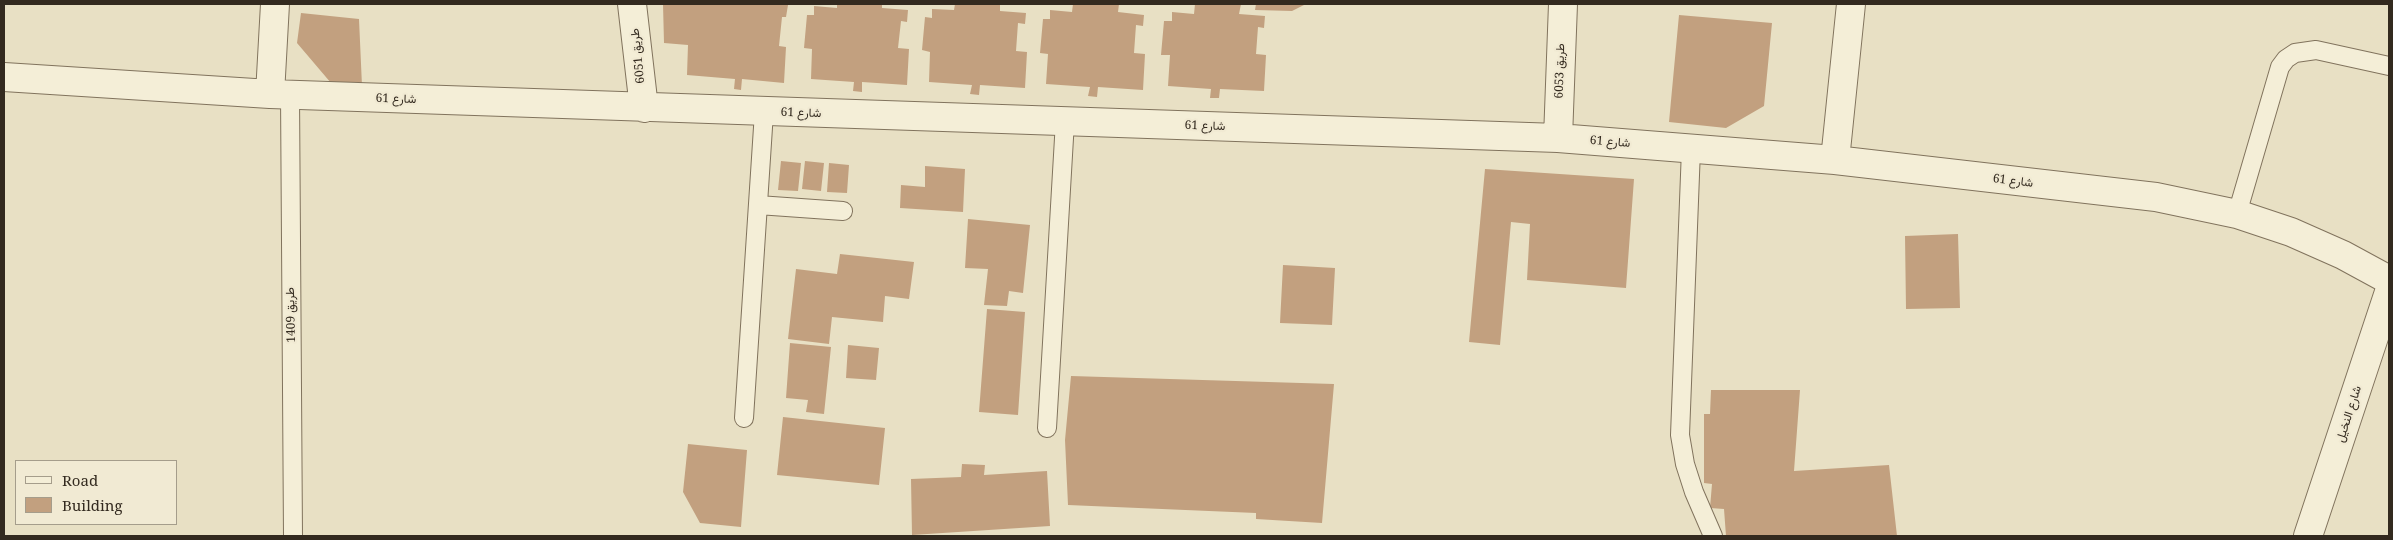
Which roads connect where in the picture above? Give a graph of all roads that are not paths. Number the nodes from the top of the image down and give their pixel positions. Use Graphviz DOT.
graph roads {
  1 [pos="275,4"];
  2 [pos="632,4"];
  3 [pos="1563,4"];
  4 [pos="1851,4"];
  5 [pos="2389,66"];
  6 [pos="4,76"];
  7 [pos="280,94"];
  8 [pos="644,108"];
  9 [pos="764,112"];
  10 [pos="1065,120"];
  11 [pos="1558,138"];
  12 [pos="1691,149"];
  13 [pos="1835,160"];
  14 [pos="758,205"];
  15 [pos="843,211"];
  16 [pos="2237,214"];
  17 [pos="2389,280"];
  18 [pos="2389,292"];
  19 [pos="744,418"];
  20 [pos="1047,428"];
  21 [pos="293,536"];
  22 [pos="1712,536"];
  23 [pos="2308,536"];
  1 -- 7 [label="street"];
  2 -- 8 [label="street, طريق 6051"];
  3 -- 11 [label="street, طريق 6053"];
  4 -- 13 [label="street"];
  5 -- 16 [label="lane"];
  6 -- 7 [label="street, شارع 61"];
  7 -- 8 [label="street, شارع 61"];
  7 -- 21 [label="lane, طريق 1409"];
  8 -- 9 [label="street, شارع 61"];
  9 -- 10 [label="street, شارع 61"];
  9 -- 14 [label="lane"];
  10 -- 11 [label="street, شارع 61"];
  10 -- 20 [label="lane"];
  11 -- 12 [label="street, شارع 61"];
  12 -- 13 [label="street, شارع 61"];
  12 -- 22 [label="lane"];
  13 -- 16 [label="street, شارع 61"];
  14 -- 15 [label="lane"];
  14 -- 19 [label="lane"];
  16 -- 17 [label="street, شارع 61"];
  18 -- 23 [label="street, شارع النخيل"];
}
